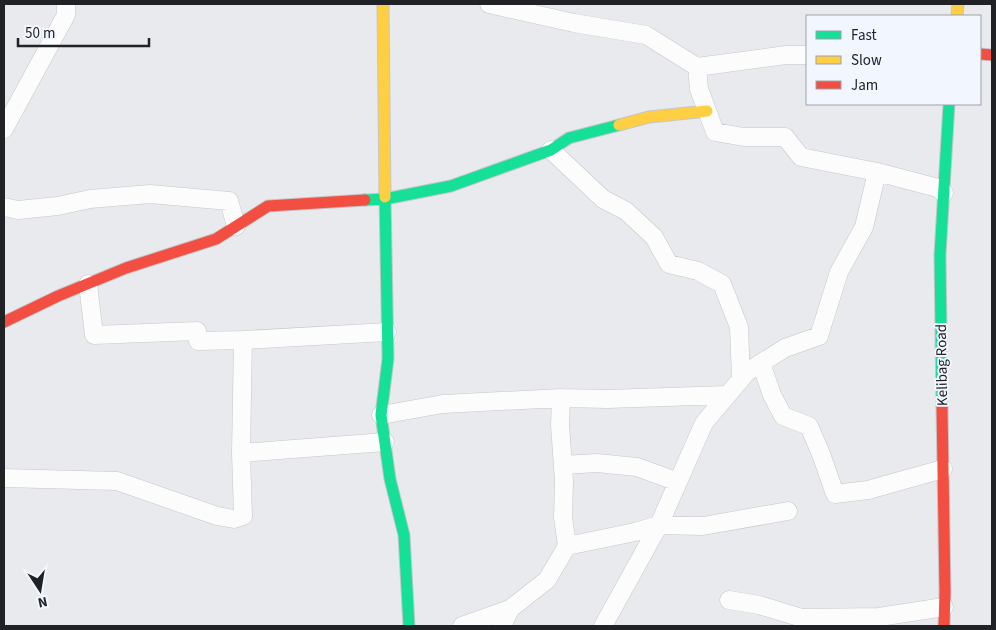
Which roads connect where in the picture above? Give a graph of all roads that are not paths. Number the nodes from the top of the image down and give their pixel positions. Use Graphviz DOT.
graph roads {
  1 [pos="66,4"];
  2 [pos="382,4"];
  3 [pos="488,4"];
  4 [pos="806,55"];
  5 [pos="697,67"];
  6 [pos="949,105"];
  7 [pos="707,111"];
  8 [pos="4,129"];
  9 [pos="551,150"];
  10 [pos="877,172"];
  11 [pos="944,193"];
  12 [pos="385,199"];
  13 [pos="4,207"];
  14 [pos="236,226"];
  15 [pos="88,284"];
  16 [pos="4,322"];
  17 [pos="388,332"];
  18 [pos="243,340"];
  19 [pos="761,363"];
  20 [pos="741,378"];
  21 [pos="727,395"];
  22 [pos="561,398"];
  23 [pos="380,415"];
  24 [pos="385,442"];
  25 [pos="241,453"];
  26 [pos="563,465"];
  27 [pos="943,469"];
  28 [pos="4,478"];
  29 [pos="678,482"];
  30 [pos="788,511"];
  31 [pos="659,525"];
  32 [pos="567,546"];
  33 [pos="729,600"];
  34 [pos="944,607"];
  35 [pos="510,609"];
  36 [pos="409,626"];
  37 [pos="462,626"];
  38 [pos="502,626"];
  39 [pos="603,626"];
  40 [pos="944,626"];
  1 -- 8 [label="street"];
  2 -- 12 [label="street"];
  3 -- 5 [label="street"];
  4 -- 5 [label="street"];
  5 -- 7 [label="street"];
  6 -- 11 [label="street, Kelibag Road"];
  7 -- 9 [label="street"];
  7 -- 10 [label="street"];
  9 -- 12 [label="street"];
  9 -- 20 [label="street"];
  10 -- 11 [label="street"];
  10 -- 19 [label="street"];
  11 -- 27 [label="street, Kelibag Road"];
  12 -- 14 [label="street"];
  12 -- 17 [label="street"];
  13 -- 14 [label="street"];
  14 -- 15 [label="street"];
  15 -- 16 [label="street"];
  15 -- 18 [label="street"];
  17 -- 18 [label="street"];
  17 -- 23 [label="street"];
  18 -- 25 [label="street"];
  19 -- 20 [label="street"];
  19 -- 27 [label="street"];
  20 -- 21 [label="street"];
  21 -- 22 [label="street"];
  21 -- 29 [label="street"];
  22 -- 23 [label="street"];
  22 -- 26 [label="street"];
  23 -- 24 [label="street"];
  24 -- 25 [label="street"];
  24 -- 36 [label="street"];
  25 -- 28 [label="street"];
  26 -- 29 [label="street"];
  26 -- 32 [label="street"];
  27 -- 34 [label="street, Kelibag Road"];
  29 -- 31 [label="street"];
  30 -- 31 [label="street"];
  31 -- 32 [label="street"];
  31 -- 39 [label="street"];
  32 -- 35 [label="street"];
  33 -- 34 [label="street"];
  34 -- 40 [label="street, Kelibag Road"];
  35 -- 37 [label="street"];
  35 -- 38 [label="street"];
}
